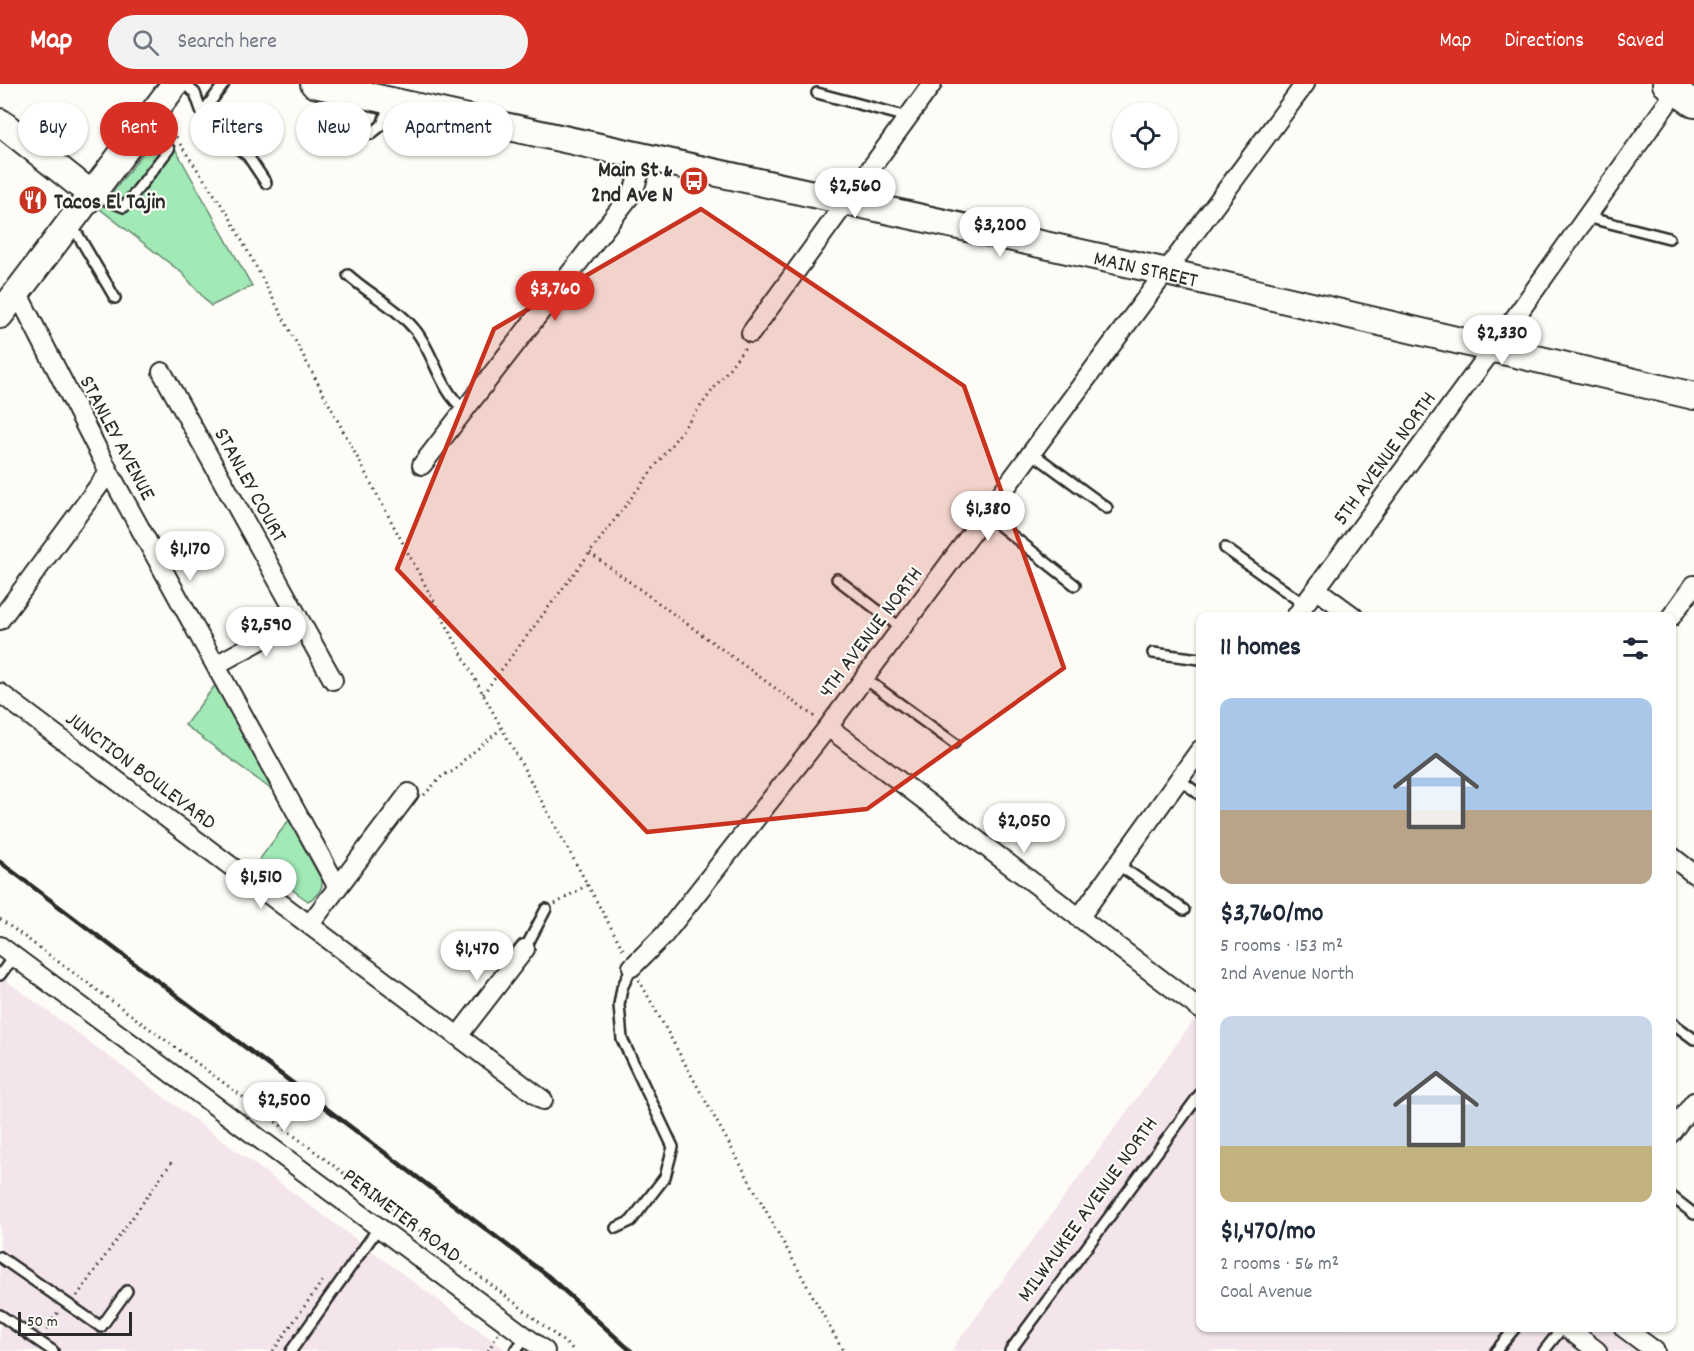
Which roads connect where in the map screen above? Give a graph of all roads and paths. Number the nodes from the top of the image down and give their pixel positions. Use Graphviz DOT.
graph roads {
  1 [pos="175,84"];
  2 [pos="184,84"];
  3 [pos="224,84"];
  4 [pos="314,84"];
  5 [pos="932,84"];
  6 [pos="1305,84"];
  7 [pos="354,93"];
  8 [pos="817,93"];
  9 [pos="1679,93"];
  10 [pos="390,101"];
  11 [pos="165,102"];
  12 [pos="198,102"];
  13 [pos="210,102"];
  14 [pos="351,102"];
  15 [pos="908,117"];
  16 [pos="0,122"];
  17 [pos="371,135"];
  18 [pos="178,154"];
  19 [pos="125,156"];
  20 [pos="164,156"];
  21 [pos="248,156"];
  22 [pos="645,158"];
  23 [pos="266,183"];
  24 [pos="91,194"];
  25 [pos="845,203"];
  26 [pos="1586,217"];
  27 [pos="67,226"];
  28 [pos="1669,238"];
  29 [pos="1167,272"];
  30 [pos="348,275"];
  31 [pos="17,292"];
  32 [pos="115,298"];
  33 [pos="0,315"];
  34 [pos="751,333"];
  35 [pos="1491,350"];
  36 [pos="162,372"];
  37 [pos="1694,396"];
  38 [pos="465,409"];
  39 [pos="1032,453"];
  40 [pos="422,465"];
  41 [pos="109,472"];
  42 [pos="1107,508"];
  43 [pos="986,515"];
  44 [pos="1225,548"];
  45 [pos="590,553"];
  46 [pos="837,579"];
  47 [pos="1075,585"];
  48 [pos="1694,585"];
  49 [pos="1316,589"];
  50 [pos="1300,610"];
  51 [pos="1348,612"];
  52 [pos="1675,612"];
  53 [pos="299,619"];
  54 [pos="0,620"];
  55 [pos="902,628"];
  56 [pos="1153,653"];
  57 [pos="1196,658"];
  58 [pos="216,665"];
  59 [pos="864,678"];
  60 [pos="333,680"];
  61 [pos="0,693"];
  62 [pos="483,694"];
  63 [pos="828,727"];
  64 [pos="501,729"];
  65 [pos="954,743"];
  66 [pos="1196,756"];
  67 [pos="1179,779"];
  68 [pos="1196,792"];
  69 [pos="409,793"];
  70 [pos="1676,860"];
  71 [pos="1118,864"];
  72 [pos="1694,874"];
  73 [pos="587,885"];
  74 [pos="337,886"];
  75 [pos="546,909"];
  76 [pos="1184,909"];
  77 [pos="1079,918"];
  78 [pos="0,919"];
  79 [pos="310,924"];
  80 [pos="525,949"];
  81 [pos="7,951"];
  82 [pos="631,965"];
  83 [pos="0,975"];
  84 [pos="1196,1006"];
  85 [pos="1676,1025"];
  86 [pos="458,1036"];
  87 [pos="1694,1038"];
  88 [pos="1196,1099"];
  89 [pos="543,1100"];
  90 [pos="1694,1102"];
  91 [pos="1676,1126"];
  92 [pos="173,1160"];
  93 [pos="1676,1200"];
  94 [pos="1694,1214"];
  95 [pos="379,1227"];
  96 [pos="616,1228"];
  97 [pos="0,1257"];
  98 [pos="323,1280"];
  99 [pos="127,1291"];
  100 [pos="68,1304"];
  101 [pos="0,1315"];
  102 [pos="1512,1332"];
  103 [pos="1559,1332"];
  104 [pos="1572,1332"];
  105 [pos="1629,1332"];
  106 [pos="33,1337"];
  107 [pos="521,1344"];
  108 [pos="53,1351"];
  109 [pos="273,1351"];
  110 [pos="291,1351"];
  111 [pos="544,1351"];
  112 [pos="575,1351"];
  113 [pos="843,1351"];
  114 [pos="1010,1351"];
  115 [pos="1496,1351"];
  116 [pos="1544,1351"];
  117 [pos="1597,1351"];
  118 [pos="1655,1351"];
  1 -- 11 [label="street"];
  2 -- 12 [label="lane"];
  3 -- 13 [label="lane"];
  4 -- 7 [label="street, MAIN STREET"];
  5 -- 15 [label="street"];
  6 -- 29 [label="street, 4TH AVENUE NORTH"];
  7 -- 10 [label="street, MAIN STREET"];
  7 -- 14 [label="lane"];
  8 -- 15 [label="lane"];
  9 -- 26 [label="street, 5TH AVENUE NORTH"];
  10 -- 17 [label="lane"];
  10 -- 22 [label="street, MAIN STREET"];
  15 -- 25 [label="street"];
  16 -- 24 [label="street"];
  18 -- 62 [label="path"];
  19 -- 24 [label="street"];
  20 -- 24 [label="lane"];
  21 -- 23 [label="lane"];
  22 -- 25 [label="street, MAIN STREET"];
  22 -- 38 [label="street"];
  24 -- 27 [label="street"];
  25 -- 29 [label="street, MAIN STREET"];
  25 -- 34 [label="street"];
  26 -- 28 [label="lane"];
  26 -- 35 [label="street, 5TH AVENUE NORTH"];
  27 -- 31 [label="street"];
  27 -- 32 [label="lane"];
  29 -- 35 [label="street, MAIN STREET"];
  29 -- 39 [label="street, 4TH AVENUE NORTH"];
  30 -- 38 [label="lane"];
  31 -- 33 [label="street"];
  31 -- 41 [label="street, STANLEY AVENUE"];
  34 -- 45 [label="path"];
  35 -- 37 [label="street, MAIN STREET"];
  35 -- 49 [label="street, 5TH AVENUE NORTH"];
  36 -- 53 [label="street, STANLEY COURT"];
  38 -- 40 [label="street"];
  39 -- 42 [label="lane"];
  39 -- 43 [label="street, 4TH AVENUE NORTH"];
  41 -- 54 [label="street"];
  41 -- 58 [label="street, STANLEY AVENUE"];
  43 -- 47 [label="lane"];
  43 -- 55 [label="street, 4TH AVENUE NORTH"];
  44 -- 50 [label="lane"];
  45 -- 62 [label="path"];
  45 -- 63 [label="path"];
  46 -- 55 [label="lane"];
  48 -- 52 [label="street"];
  49 -- 50 [label="street, 5TH AVENUE NORTH"];
  49 -- 51 [label="street"];
  53 -- 58 [label="street"];
  53 -- 60 [label="street, STANLEY COURT"];
  55 -- 59 [label="street, 4TH AVENUE NORTH"];
  56 -- 57 [label="lane"];
  58 -- 74 [label="street, STANLEY AVENUE"];
  59 -- 63 [label="street, 4TH AVENUE NORTH"];
  59 -- 65 [label="lane"];
  61 -- 79 [label="street, JUNCTION BOULEVARD"];
  62 -- 64 [label="path"];
  63 -- 77 [label="street"];
  63 -- 82 [label="street, 4TH AVENUE NORTH"];
  64 -- 69 [label="path"];
  64 -- 73 [label="path"];
  66 -- 67 [label="street"];
  67 -- 68 [label="lane"];
  67 -- 71 [label="street"];
  69 -- 74 [label="street"];
  70 -- 72 [label="street"];
  71 -- 76 [label="lane"];
  71 -- 77 [label="street"];
  73 -- 75 [label="path"];
  73 -- 82 [label="path"];
  74 -- 79 [label="street"];
  75 -- 80 [label="lane"];
  77 -- 84 [label="street"];
  78 -- 112 [label="path"];
  79 -- 86 [label="street, JUNCTION BOULEVARD"];
  80 -- 86 [label="street"];
  81 -- 83 [label="lane"];
  81 -- 95 [label="street, PERIMETER ROAD"];
  82 -- 96 [label="lane"];
  82 -- 113 [label="path"];
  85 -- 87 [label="lane"];
  86 -- 89 [label="street, JUNCTION BOULEVARD"];
  88 -- 114 [label="lane, MILWAUKEE AVENUE NORTH"];
  90 -- 91 [label="street"];
  92 -- 100 [label="path"];
  93 -- 94 [label="lane"];
  95 -- 107 [label="street, PERIMETER ROAD"];
  95 -- 110 [label="lane"];
  97 -- 100 [label="lane"];
  98 -- 109 [label="path"];
  99 -- 100 [label="lane"];
  100 -- 106 [label="path"];
  101 -- 106 [label="lane"];
  102 -- 115 [label="lane"];
  103 -- 116 [label="lane"];
  104 -- 117 [label="street"];
  105 -- 118 [label="street"];
  106 -- 108 [label="lane"];
  107 -- 111 [label="street, PERIMETER ROAD"];
}
